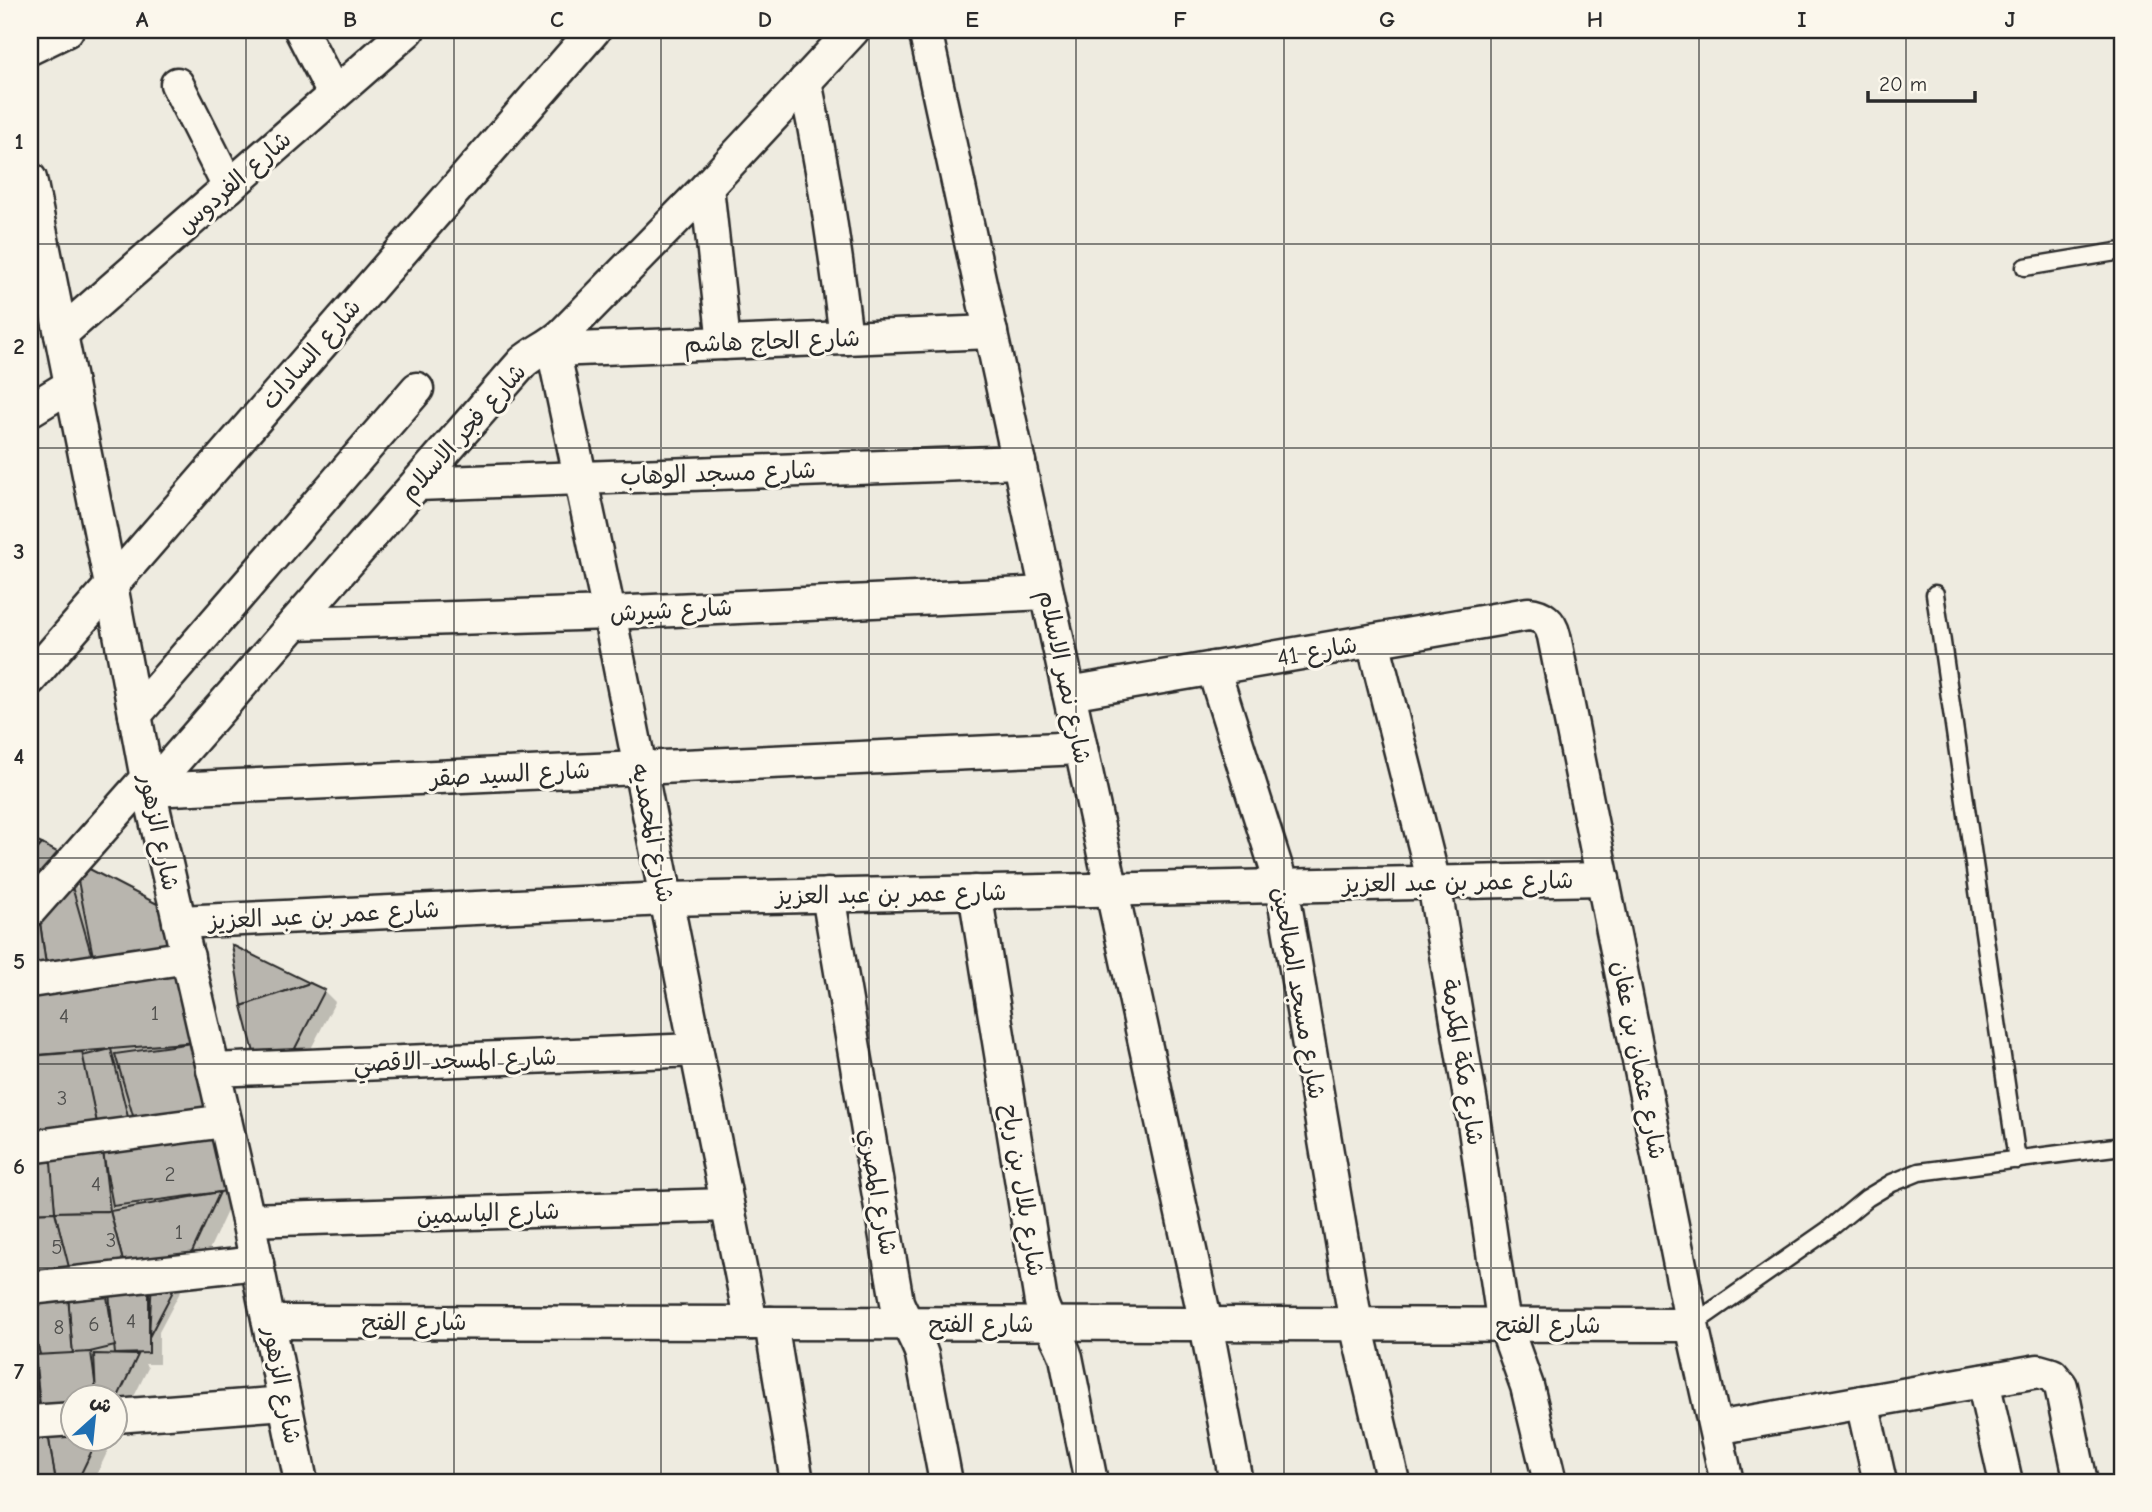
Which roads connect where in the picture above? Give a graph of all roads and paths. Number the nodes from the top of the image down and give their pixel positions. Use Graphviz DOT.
graph roads {
  1 [pos="67,30"];
  2 [pos="301,30"];
  3 [pos="408,30"];
  4 [pos="593,30"];
  5 [pos="853,30"];
  6 [pos="925,30"];
  7 [pos="30,48"];
  8 [pos="805,81"];
  9 [pos="177,84"];
  10 [pos="334,94"];
  11 [pos="30,179"];
  12 [pos="229,187"];
  13 [pos="707,187"];
  14 [pos="2122,251"];
  15 [pos="2025,267"];
  16 [pos="40,289"];
  17 [pos="991,332"];
  18 [pos="61,334"];
  19 [pos="846,338"];
  20 [pos="724,343"];
  21 [pos="553,347"];
  22 [pos="71,385"];
  23 [pos="417,389"];
  24 [pos="30,410"];
  25 [pos="1019,462"];
  26 [pos="581,478"];
  27 [pos="417,484"];
  28 [pos="111,585"];
  29 [pos="1047,593"];
  30 [pos="1935,594"];
  31 [pos="609,613"];
  32 [pos="295,623"];
  33 [pos="1554,636"];
  34 [pos="1373,641"];
  35 [pos="1213,668"];
  36 [pos="30,679"];
  37 [pos="1069,694"];
  38 [pos="135,715"];
  39 [pos="1081,748"];
  40 [pos="640,768"];
  41 [pos="148,784"];
  42 [pos="1603,879"];
  43 [pos="1434,883"];
  44 [pos="1282,886"];
  45 [pos="1112,890"];
  46 [pos="975,892"];
  47 [pos="828,895"];
  48 [pos="666,899"];
  49 [pos="30,911"];
  50 [pos="179,922"];
  51 [pos="188,957"];
  52 [pos="30,981"];
  53 [pos="696,1050"];
  54 [pos="213,1070"];
  55 [pos="225,1121"];
  56 [pos="2122,1146"];
  57 [pos="30,1147"];
  58 [pos="2017,1160"];
  59 [pos="727,1205"];
  60 [pos="248,1220"];
  61 [pos="257,1263"];
  62 [pos="30,1288"];
  63 [pos="269,1322"];
  64 [pos="761,1323"];
  65 [pos="907,1323"];
  66 [pos="1048,1324"];
  67 [pos="1206,1324"];
  68 [pos="1356,1324"];
  69 [pos="1505,1325"];
  70 [pos="1692,1325"];
  71 [pos="1983,1381"];
  72 [pos="1862,1402"];
  73 [pos="285,1403"];
  74 [pos="130,1415"];
  75 [pos="60,1420"];
  76 [pos="30,1422"];
  77 [pos="1716,1428"];
  78 [pos="301,1482"];
  79 [pos="797,1482"];
  80 [pos="946,1482"];
  81 [pos="1091,1482"];
  82 [pos="1236,1482"];
  83 [pos="1393,1482"];
  84 [pos="1550,1482"];
  85 [pos="1727,1482"];
  86 [pos="1880,1482"];
  87 [pos="2006,1482"];
  88 [pos="2081,1482"];
  1 -- 7 [label="street"];
  2 -- 10 [label="street"];
  3 -- 10 [label="street, شارع الفردوس"];
  4 -- 28 [label="street, شارع السادات"];
  5 -- 8 [label="street, شارع فجر الاسلام"];
  6 -- 17 [label="street, شارع نصر الاسلام"];
  8 -- 13 [label="street, شارع فجر الاسلام"];
  8 -- 19 [label="street"];
  9 -- 12 [label="street"];
  10 -- 12 [label="street, شارع الفردوس"];
  11 -- 16 [label="street, شارع الزهور"];
  12 -- 18 [label="street, شارع الفردوس"];
  13 -- 20 [label="street"];
  13 -- 21 [label="street, شارع فجر الاسلام"];
  14 -- 15 [label="lane"];
  16 -- 18 [label="street, شارع الزهور"];
  17 -- 19 [label="street, شارع الحاج هاشم"];
  17 -- 25 [label="street, شارع نصر الاسلام"];
  18 -- 22 [label="street, شارع الزهور"];
  19 -- 20 [label="street, شارع الحاج هاشم"];
  20 -- 21 [label="street, شارع الحاج هاشم"];
  21 -- 26 [label="street, شارع المحمديه"];
  21 -- 27 [label="street, شارع فجر الاسلام"];
  22 -- 24 [label="street"];
  22 -- 28 [label="street, شارع الزهور"];
  23 -- 38 [label="street"];
  25 -- 26 [label="street, شارع مسجد الوهاب"];
  25 -- 29 [label="street, شارع نصر الاسلام"];
  26 -- 27 [label="street, شارع مسجد الوهاب"];
  26 -- 31 [label="street, شارع المحمديه"];
  27 -- 32 [label="street, شارع فجر الاسلام"];
  28 -- 36 [label="street, شارع السادات"];
  28 -- 38 [label="street, شارع الزهور"];
  29 -- 31 [label="street, شارع شيرش"];
  29 -- 37 [label="street, شارع نصر الاسلام"];
  30 -- 58 [label="lane"];
  31 -- 32 [label="street, شارع شيرش"];
  31 -- 40 [label="street, شارع المحمديه"];
  32 -- 41 [label="street, شارع فجر الاسلام"];
  33 -- 34 [label="street, شارع 41"];
  33 -- 42 [label="street, شارع عثمان بن عفان"];
  34 -- 35 [label="street, شارع 41"];
  34 -- 43 [label="street, شارع مكة المكرمة"];
  35 -- 37 [label="street, شارع 41"];
  35 -- 44 [label="street, شارع مسجد الصالحين"];
  37 -- 39 [label="street, شارع نصر الاسلام"];
  38 -- 41 [label="street, شارع الزهور"];
  39 -- 40 [label="street, شارع السيد صقر"];
  39 -- 45 [label="street, شارع نصر الاسلام"];
  40 -- 41 [label="street, شارع السيد صقر"];
  40 -- 48 [label="street, شارع المحمديه"];
  41 -- 49 [label="street, شارع فجر الاسلام"];
  41 -- 50 [label="street, شارع الزهور"];
  42 -- 43 [label="street, شارع عمر بن عبد العزيز"];
  42 -- 70 [label="street, شارع عثمان بن عفان"];
  43 -- 44 [label="street, شارع عمر بن عبد العزيز"];
  43 -- 69 [label="street, شارع مكة المكرمة"];
  44 -- 45 [label="street, شارع عمر بن عبد العزيز"];
  44 -- 68 [label="street, شارع مسجد الصالحين"];
  45 -- 46 [label="street, شارع عمر بن عبد العزيز"];
  45 -- 67 [label="street, شارع نصر الاسلام"];
  46 -- 47 [label="street, شارع عمر بن عبد العزيز"];
  46 -- 66 [label="street, شارع بلال بن رباح"];
  47 -- 48 [label="street, شارع عمر بن عبد العزيز"];
  47 -- 65 [label="street, شارع المصري"];
  48 -- 50 [label="street, شارع عمر بن عبد العزيز"];
  48 -- 53 [label="street, شارع المحمديه"];
  50 -- 51 [label="street, شارع الزهور"];
  51 -- 52 [label="street"];
  51 -- 54 [label="street, شارع الزهور"];
  53 -- 54 [label="street, شارع المسجد الاقصي"];
  53 -- 59 [label="street, شارع المحمديه"];
  54 -- 55 [label="street, شارع الزهور"];
  55 -- 57 [label="street"];
  55 -- 60 [label="street, شارع الزهور"];
  56 -- 58 [label="lane"];
  58 -- 70 [label="lane"];
  59 -- 60 [label="street, شارع الياسمين"];
  59 -- 64 [label="street, شارع المحمديه"];
  60 -- 61 [label="street, شارع الزهور"];
  61 -- 62 [label="street"];
  61 -- 63 [label="street, شارع الزهور"];
  63 -- 64 [label="street, شارع الفتح"];
  63 -- 73 [label="street, شارع الزهور"];
  64 -- 65 [label="street, شارع الفتح"];
  64 -- 79 [label="street, شارع المحمديه"];
  65 -- 66 [label="street, شارع الفتح"];
  65 -- 80 [label="street, شارع المصري"];
  66 -- 67 [label="street, شارع الفتح"];
  66 -- 81 [label="street, شارع بلال بن رباح"];
  67 -- 68 [label="street, شارع الفتح"];
  67 -- 82 [label="street, شارع نصر الاسلام"];
  68 -- 69 [label="street, شارع الفتح"];
  68 -- 83 [label="street"];
  69 -- 70 [label="street, شارع الفتح"];
  69 -- 84 [label="street, شارع مكة المكرمة"];
  70 -- 77 [label="street, شارع عثمان بن عفان"];
  71 -- 72 [label="street"];
  71 -- 87 [label="street"];
  71 -- 88 [label="street"];
  72 -- 77 [label="street"];
  72 -- 86 [label="street"];
  73 -- 74 [label="street"];
  73 -- 78 [label="street, شارع الزهور"];
  75 -- 76 [label="street"];
  77 -- 85 [label="street, شارع عثمان بن عفان"];
}
